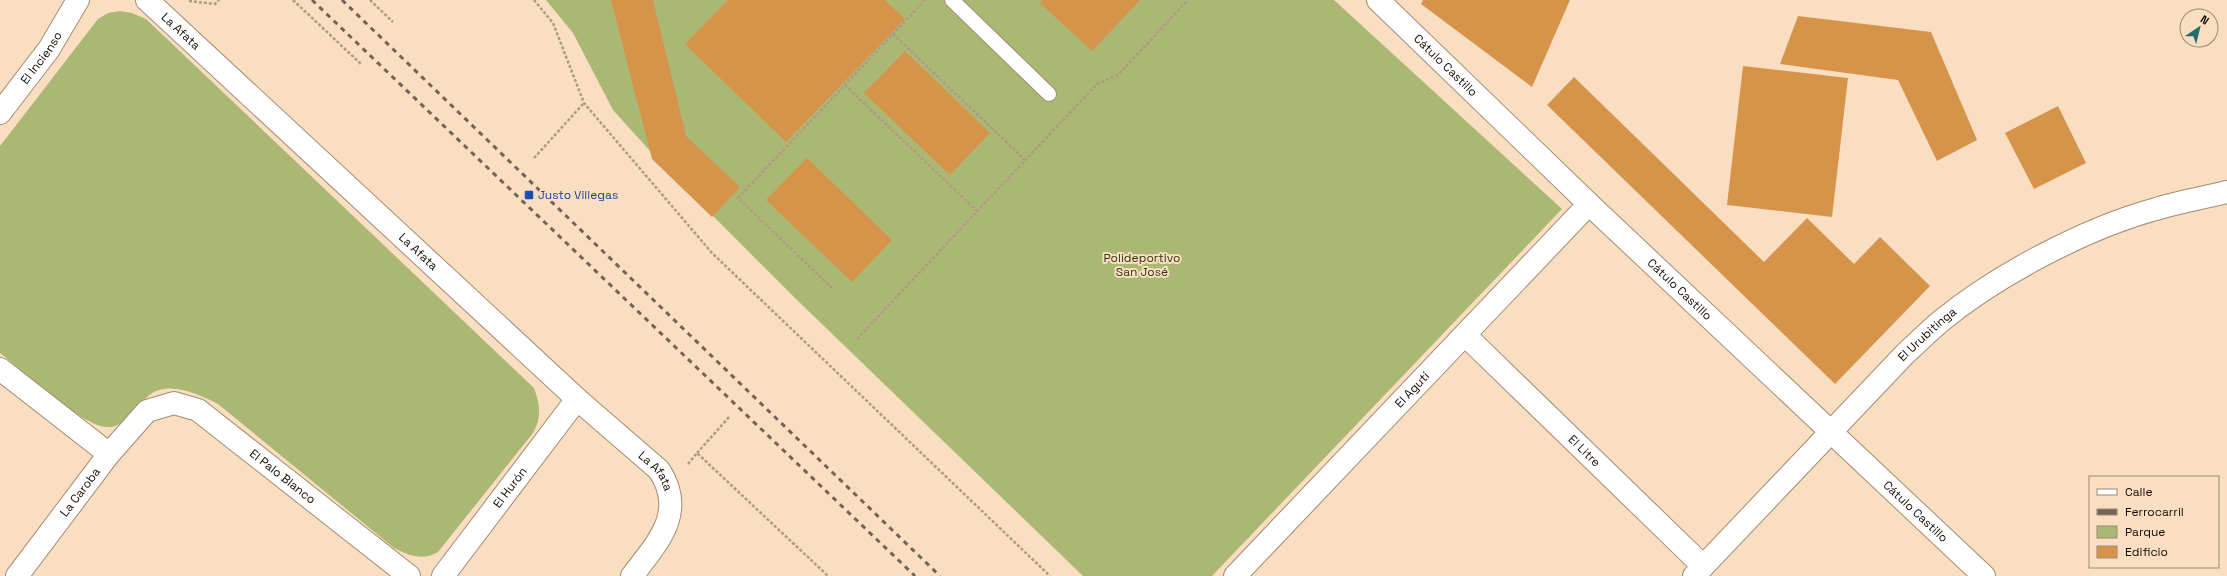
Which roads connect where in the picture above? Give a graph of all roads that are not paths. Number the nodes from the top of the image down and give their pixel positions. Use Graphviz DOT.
graph roads {
  1 [pos="78,0"];
  2 [pos="147,0"];
  3 [pos="952,0"];
  4 [pos="1378,0"];
  5 [pos="1049,94"];
  6 [pos="0,113"];
  7 [pos="2227,192"];
  8 [pos="1589,204"];
  9 [pos="1466,336"];
  10 [pos="0,369"];
  11 [pos="577,399"];
  12 [pos="147,411"];
  13 [pos="1831,433"];
  14 [pos="109,454"];
  15 [pos="1698,571"];
  16 [pos="17,576"];
  17 [pos="409,576"];
  18 [pos="443,576"];
  19 [pos="632,576"];
  20 [pos="1235,576"];
  21 [pos="1984,576"];
  1 -- 6 [label="street, El Incienso"];
  2 -- 11 [label="street, La Afata"];
  3 -- 5 [label="lane"];
  4 -- 8 [label="street, Cátulo Castillo"];
  7 -- 13 [label="street, El Urubitinga"];
  8 -- 9 [label="street, El Agutí"];
  8 -- 13 [label="street, Cátulo Castillo"];
  9 -- 15 [label="street, El Litre"];
  9 -- 20 [label="street, El Agutí"];
  10 -- 14 [label="street"];
  11 -- 18 [label="street, El Hurón"];
  11 -- 19 [label="street, La Afata"];
  12 -- 14 [label="street, La Caroba"];
  12 -- 17 [label="street, El Palo Blanco"];
  13 -- 15 [label="street, El Urubitinga"];
  13 -- 21 [label="street, Cátulo Castillo"];
  14 -- 16 [label="street, La Caroba"];
}
